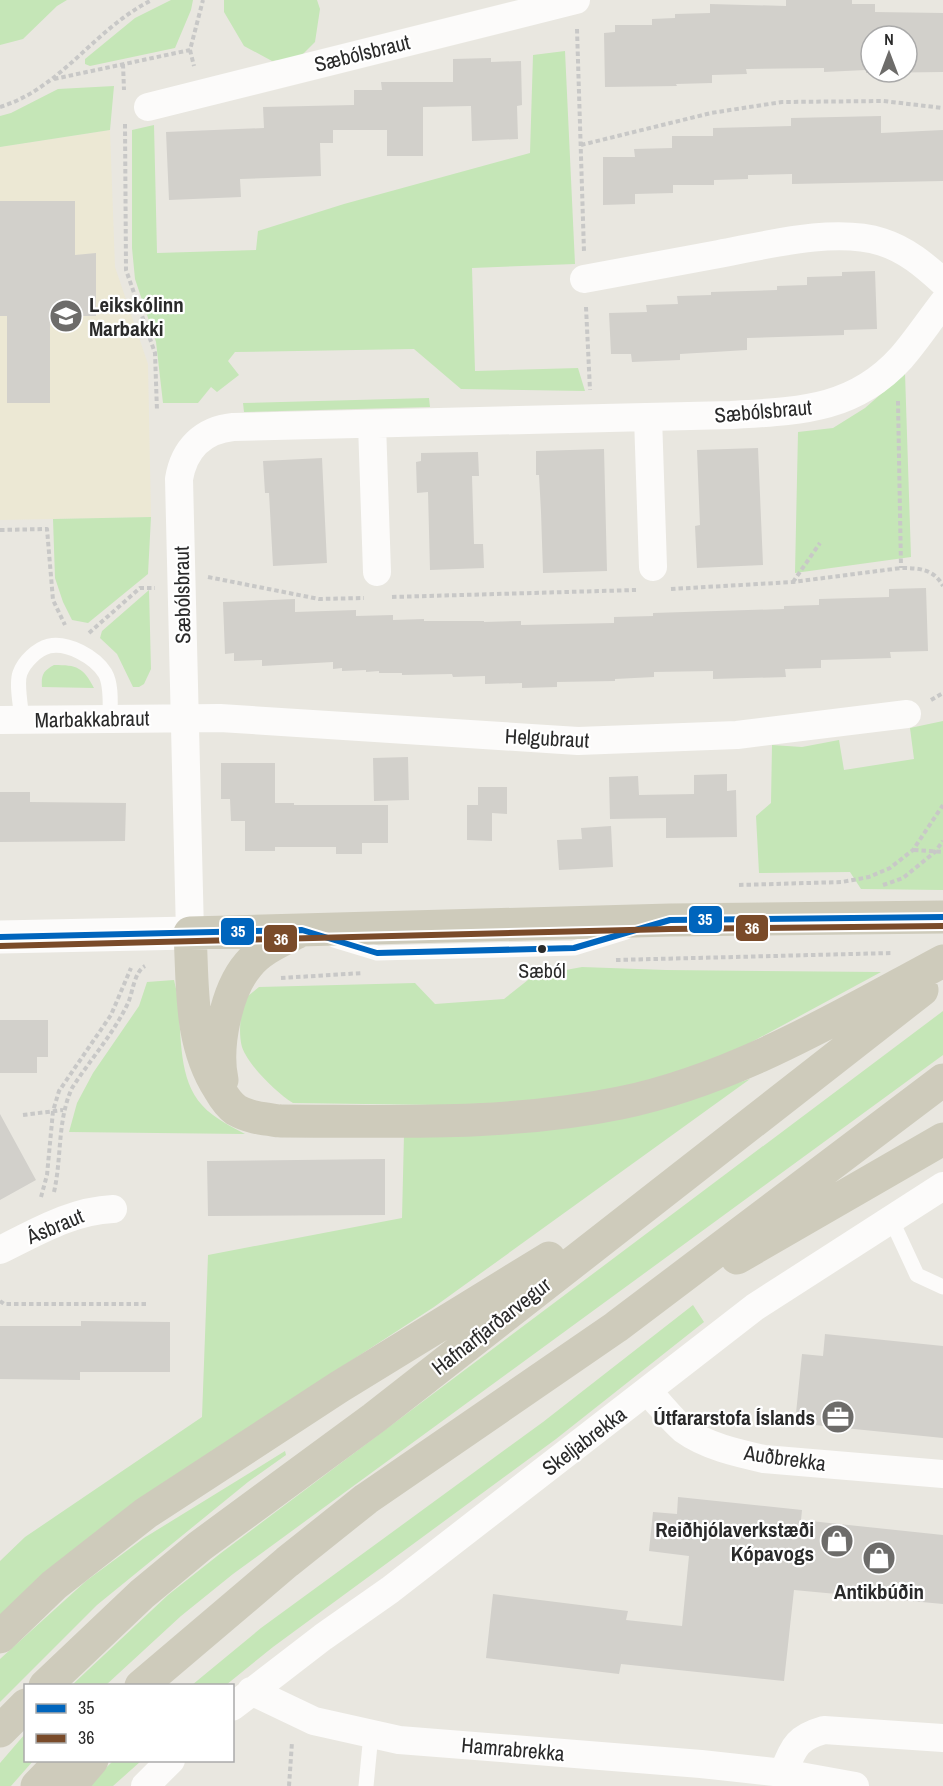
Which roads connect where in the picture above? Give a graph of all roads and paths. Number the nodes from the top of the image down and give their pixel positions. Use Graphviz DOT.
graph roads {
  1 [pos="152,0"];
  2 [pos="203,0"];
  3 [pos="576,12"];
  4 [pos="123,63"];
  5 [pos="54,79"];
  6 [pos="132,104"];
  7 [pos="0,107"];
  8 [pos="943,108"];
  9 [pos="581,145"];
  10 [pos="584,279"];
  11 [pos="943,282"];
  12 [pos="943,303"];
  13 [pos="898,392"];
  14 [pos="590,400"];
  15 [pos="157,411"];
  16 [pos="648,417"];
  17 [pos="372,424"];
  18 [pos="0,530"];
  19 [pos="820,543"];
  20 [pos="901,568"];
  21 [pos="377,572"];
  22 [pos="197,574"];
  23 [pos="654,582"];
  24 [pos="793,582"];
  25 [pos="943,586"];
  26 [pos="158,588"];
  27 [pos="389,597"];
  28 [pos="366,598"];
  29 [pos="85,636"];
  30 [pos="93,640"];
  31 [pos="70,649"];
  32 [pos="907,714"];
  33 [pos="185,717"];
  34 [pos="110,718"];
  35 [pos="11,720"];
  36 [pos="943,805"];
  37 [pos="913,850"];
  38 [pos="943,852"];
  39 [pos="734,885"];
  40 [pos="943,917"];
  41 [pos="302,930"];
  42 [pos="190,933"];
  43 [pos="0,937"];
  44 [pos="152,964"];
  45 [pos="940,967"];
  46 [pos="131,968"];
  47 [pos="943,1080"];
  48 [pos="226,1100"];
  49 [pos="63,1110"];
  50 [pos="53,1111"];
  51 [pos="23,1115"];
  52 [pos="943,1139"];
  53 [pos="686,1174"];
  54 [pos="943,1186"];
  55 [pos="113,1209"];
  56 [pos="891,1219"];
  57 [pos="20,1241"];
  58 [pos="943,1287"];
  59 [pos="0,1301"];
  60 [pos="147,1304"];
  61 [pos="616,1327"];
  62 [pos="648,1392"];
  63 [pos="943,1474"];
  64 [pos="286,1562"];
  65 [pos="0,1637"];
  66 [pos="47,1684"];
  67 [pos="143,1684"];
  68 [pos="164,1684"];
  69 [pos="242,1699"];
  70 [pos="24,1707"];
  71 [pos="294,1712"];
  72 [pos="0,1731"];
  73 [pos="371,1734"];
  74 [pos="943,1738"];
  75 [pos="61,1762"];
  76 [pos="91,1762"];
  77 [pos="170,1762"];
  78 [pos="783,1773"];
  79 [pos="37,1786"];
  80 [pos="70,1786"];
  81 [pos="145,1786"];
  82 [pos="289,1786"];
  83 [pos="366,1786"];
  84 [pos="855,1786"];
  1 -- 5 [label="path"];
  2 -- 4 [label="path"];
  3 -- 6 [label="street, Sæbólsbraut"];
  3 -- 9 [label="path"];
  4 -- 5 [label="path"];
  4 -- 6 [label="path"];
  5 -- 7 [label="path"];
  6 -- 15 [label="path"];
  8 -- 9 [label="path"];
  9 -- 10 [label="path"];
  10 -- 11 [label="street"];
  10 -- 14 [label="path"];
  12 -- 16 [label="street, Sæbólsbraut"];
  13 -- 20 [label="path"];
  16 -- 17 [label="street, Sæbólsbraut"];
  16 -- 23 [label="street"];
  17 -- 21 [label="street"];
  17 -- 33 [label="street, Sæbólsbraut"];
  18 -- 29 [label="path"];
  19 -- 24 [label="path"];
  20 -- 24 [label="path"];
  20 -- 25 [label="path"];
  22 -- 28 [label="path"];
  23 -- 24 [label="path"];
  23 -- 27 [label="path"];
  26 -- 29 [label="path"];
  29 -- 30 [label="path"];
  29 -- 31 [label="path"];
  31 -- 34 [label="lane"];
  31 -- 35 [label="lane"];
  32 -- 33 [label="street, Helgubraut"];
  33 -- 34 [label="street, Marbakkabraut"];
  33 -- 42 [label="street, Sæbólsbraut"];
  34 -- 35 [label="street, Marbakkabraut"];
  36 -- 37 [label="path"];
  37 -- 38 [label="path"];
  37 -- 39 [label="path"];
  40 -- 41 [label="main road"];
  41 -- 42 [label="main road"];
  41 -- 48 [label="main road"];
  42 -- 43 [label="street"];
  42 -- 48 [label="main road"];
  44 -- 49 [label="path"];
  45 -- 48 [label="main road"];
  45 -- 53 [label="main road, Hafnarfjarðarvegur"];
  46 -- 50 [label="path"];
  47 -- 61 [label="main road"];
  49 -- 50 [label="path"];
  49 -- 57 [label="path"];
  50 -- 51 [label="path"];
  50 -- 57 [label="path"];
  52 -- 61 [label="main road"];
  53 -- 65 [label="main road"];
  53 -- 66 [label="main road, Hafnarfjarðarvegur"];
  54 -- 56 [label="street, Skeljabrekka"];
  55 -- 57 [label="street, Ásbraut"];
  56 -- 58 [label="lane"];
  56 -- 62 [label="street, Skeljabrekka"];
  59 -- 60 [label="path"];
  61 -- 64 [label="main road"];
  62 -- 63 [label="street, Auðbrekka"];
  62 -- 69 [label="street, Skeljabrekka"];
  64 -- 67 [label="main road"];
  64 -- 68 [label="main road"];
  69 -- 71 [label="street, Hamrabrekka"];
  70 -- 72 [label="main road"];
  71 -- 73 [label="street, Hamrabrekka"];
  71 -- 82 [label="path"];
  73 -- 78 [label="street, Hamrabrekka"];
  73 -- 83 [label="lane"];
  74 -- 78 [label="street"];
  75 -- 79 [label="main road"];
  76 -- 80 [label="main road"];
  77 -- 81 [label="street"];
  78 -- 84 [label="street, Hamrabrekka"];
}
